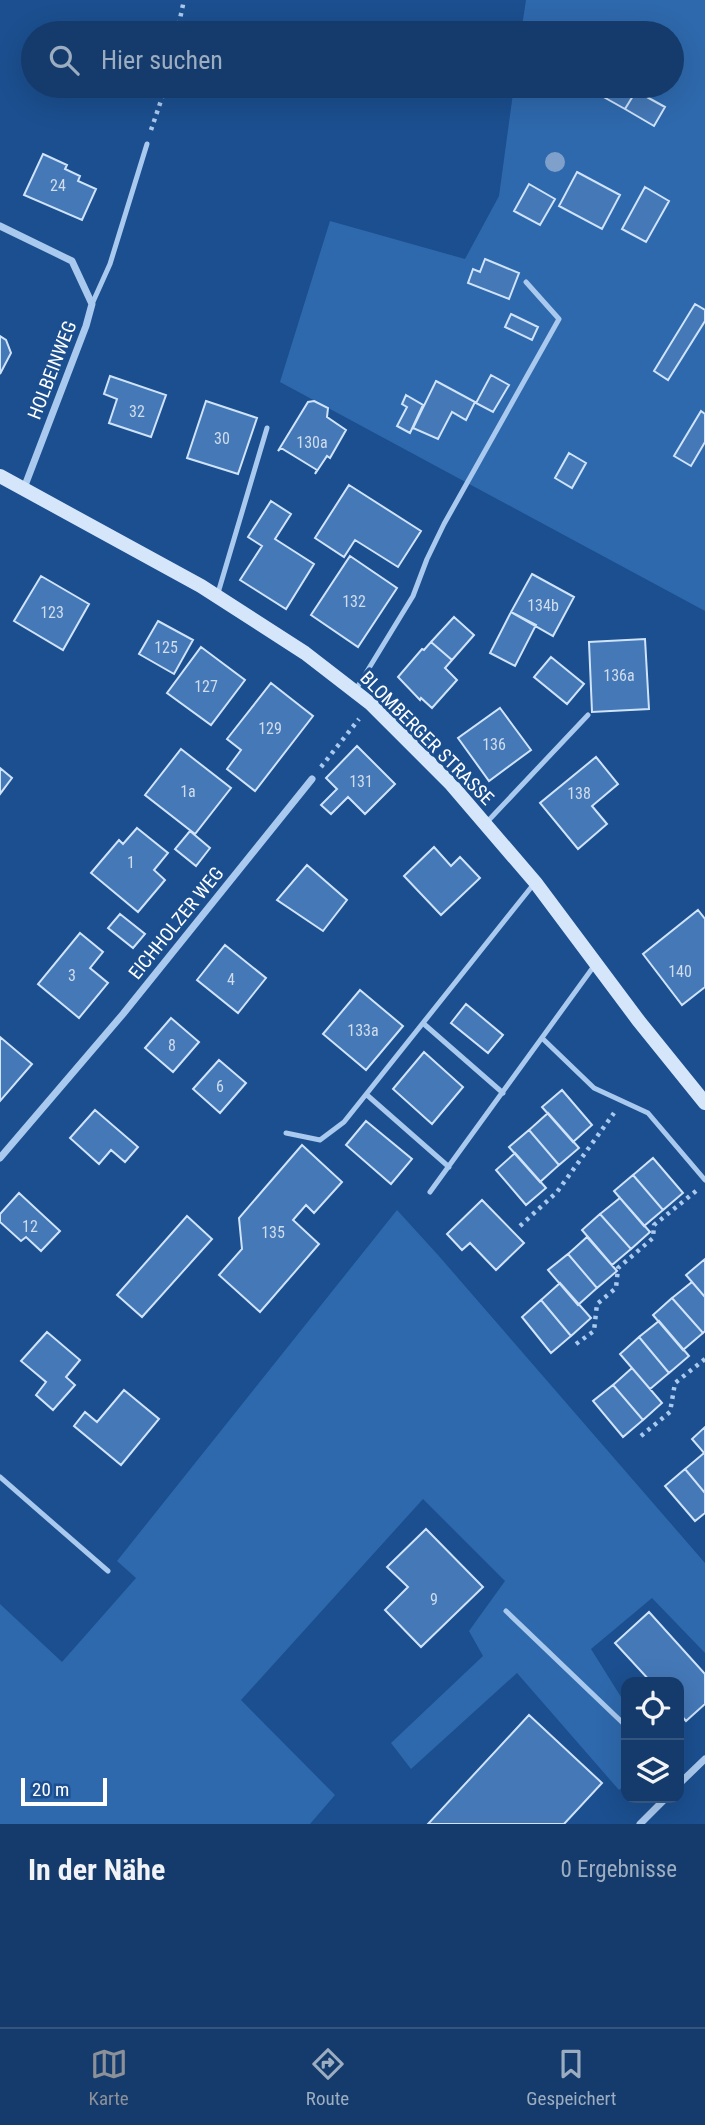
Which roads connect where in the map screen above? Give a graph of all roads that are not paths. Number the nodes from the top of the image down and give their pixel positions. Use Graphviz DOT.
graph roads {
  1 [pos="146,144"];
  2 [pos="0,226"];
  3 [pos="526,282"];
  4 [pos="92,304"];
  5 [pos="267,428"];
  6 [pos="0,476"];
  7 [pos="24,488"];
  8 [pos="217,596"];
  9 [pos="355,691"];
  10 [pos="588,715"];
  11 [pos="312,779"];
  12 [pos="485,824"];
  13 [pos="535,882"];
  14 [pos="596,963"];
  15 [pos="424,1024"];
  16 [pos="542,1038"];
  17 [pos="503,1093"];
  18 [pos="702,1093"];
  19 [pos="368,1095"];
  20 [pos="286,1133"];
  21 [pos="0,1158"];
  22 [pos="449,1167"];
  23 [pos="705,1182"];
  24 [pos="430,1192"];
  25 [pos="0,1477"];
  26 [pos="108,1572"];
  27 [pos="506,1611"];
  28 [pos="621,1722"];
  29 [pos="705,1759"];
  30 [pos="684,1777"];
  31 [pos="661,1803"];
  32 [pos="640,1824"];
  1 -- 4 [label="lane"];
  2 -- 4 [label="street, HOLBEINWEG"];
  3 -- 9 [label="lane"];
  4 -- 7 [label="street, HOLBEINWEG"];
  5 -- 8 [label="lane"];
  6 -- 7 [label="street, BLOMBERGER STRASSE"];
  7 -- 8 [label="street, BLOMBERGER STRASSE"];
  8 -- 9 [label="street, BLOMBERGER STRASSE"];
  9 -- 12 [label="street, BLOMBERGER STRASSE"];
  10 -- 12 [label="lane"];
  11 -- 21 [label="street, EICHHOLZER WEG"];
  12 -- 13 [label="street, BLOMBERGER STRASSE"];
  13 -- 14 [label="street, BLOMBERGER STRASSE"];
  13 -- 15 [label="lane"];
  14 -- 16 [label="lane"];
  14 -- 18 [label="street, BLOMBERGER STRASSE"];
  15 -- 17 [label="lane"];
  15 -- 19 [label="lane"];
  16 -- 17 [label="lane"];
  16 -- 23 [label="lane"];
  17 -- 22 [label="lane"];
  19 -- 20 [label="lane"];
  19 -- 22 [label="lane"];
  22 -- 24 [label="lane"];
  25 -- 26 [label="lane"];
  27 -- 28 [label="lane"];
  29 -- 30 [label="street"];
  31 -- 32 [label="street"];
}
